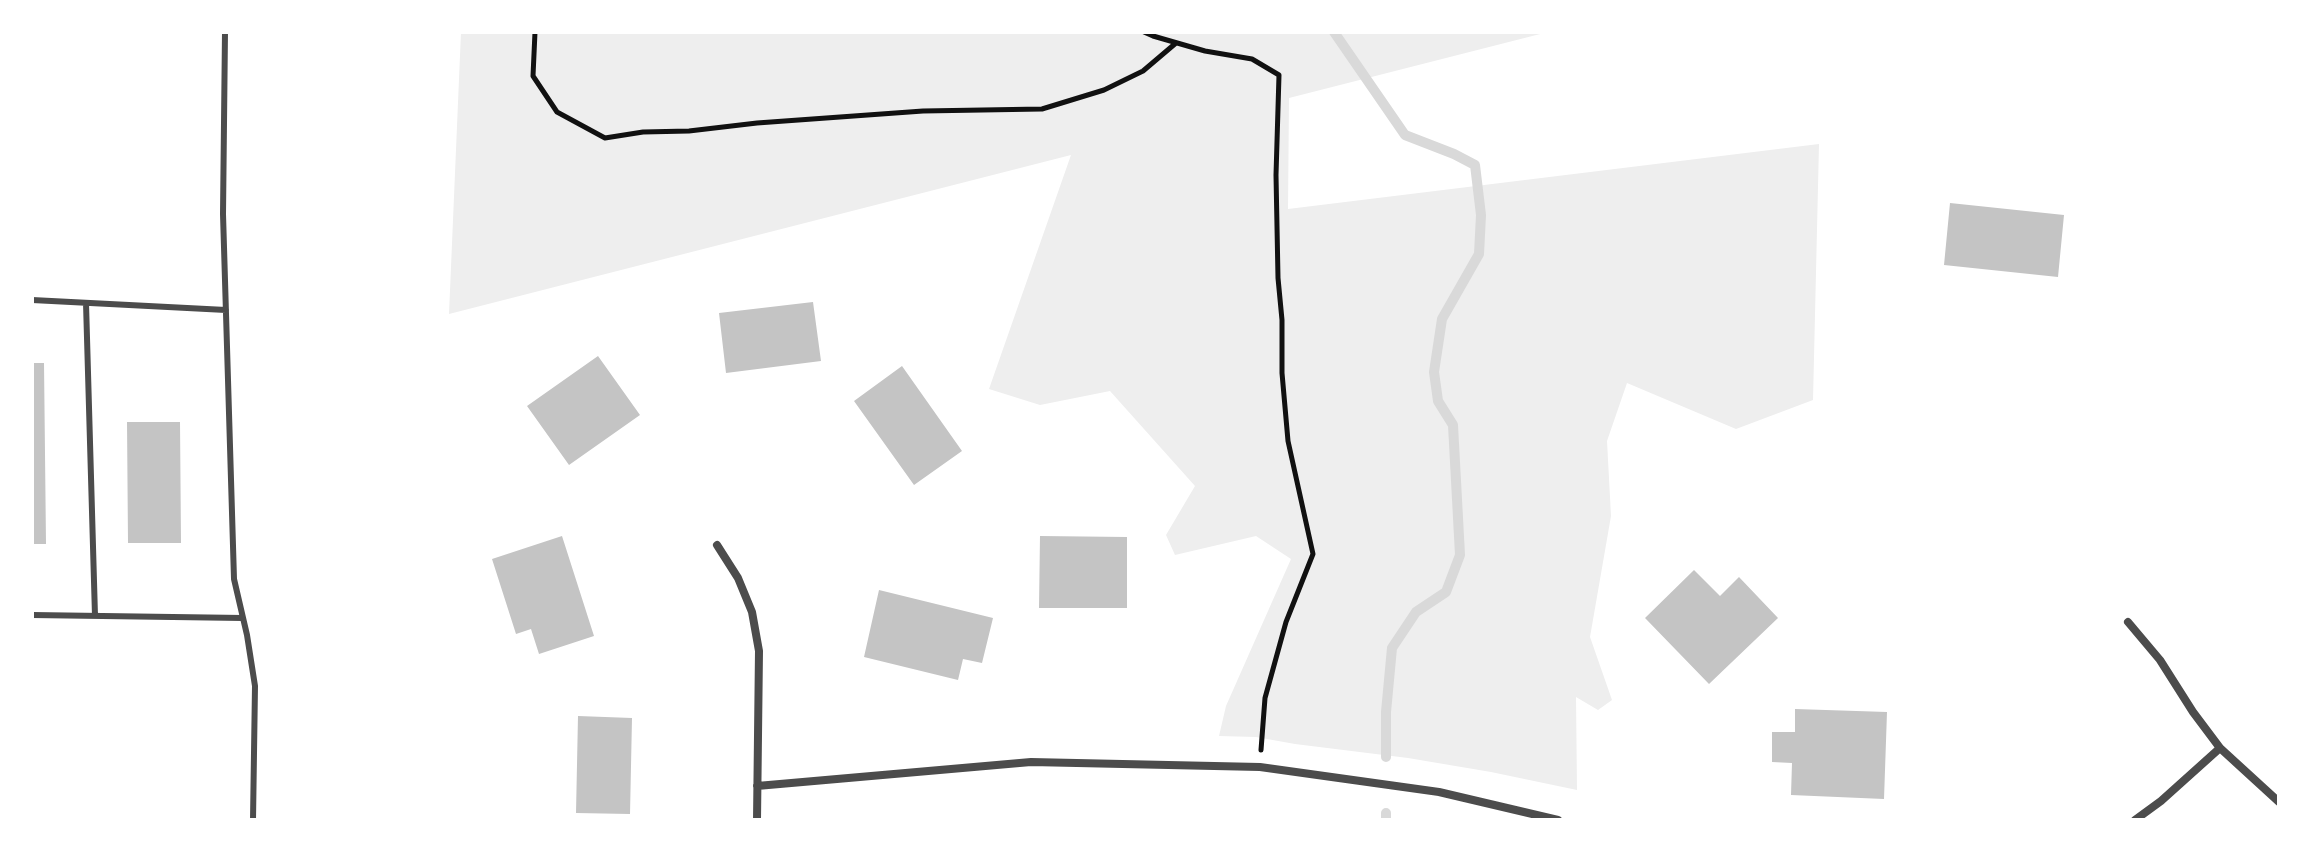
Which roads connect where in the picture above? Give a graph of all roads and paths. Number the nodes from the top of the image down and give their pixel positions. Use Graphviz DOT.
graph roads {
  1 [pos="225,32"];
  2 [pos="535,32"];
  3 [pos="1144,32"];
  4 [pos="1176,43"];
  5 [pos="32,300"];
  6 [pos="86,303"];
  7 [pos="226,310"];
  8 [pos="717,545"];
  9 [pos="32,615"];
  10 [pos="95,616"];
  11 [pos="243,618"];
  12 [pos="2128,622"];
  13 [pos="2220,748"];
  14 [pos="1260,767"];
  15 [pos="757,786"];
  16 [pos="2279,802"];
  17 [pos="253,820"];
  18 [pos="757,820"];
  19 [pos="1558,820"];
  20 [pos="2135,820"];
  1 -- 7 [label="lane"];
  2 -- 4 [label="path"];
  3 -- 4 [label="path"];
  4 -- 14 [label="path"];
  5 -- 6 [label="lane"];
  6 -- 7 [label="lane"];
  6 -- 10 [label="lane"];
  7 -- 11 [label="lane"];
  8 -- 15 [label="street"];
  9 -- 10 [label="lane"];
  10 -- 11 [label="lane"];
  11 -- 17 [label="lane"];
  12 -- 13 [label="street"];
  13 -- 16 [label="street"];
  13 -- 20 [label="street"];
  14 -- 15 [label="street"];
  14 -- 19 [label="street"];
  15 -- 18 [label="street"];
}
